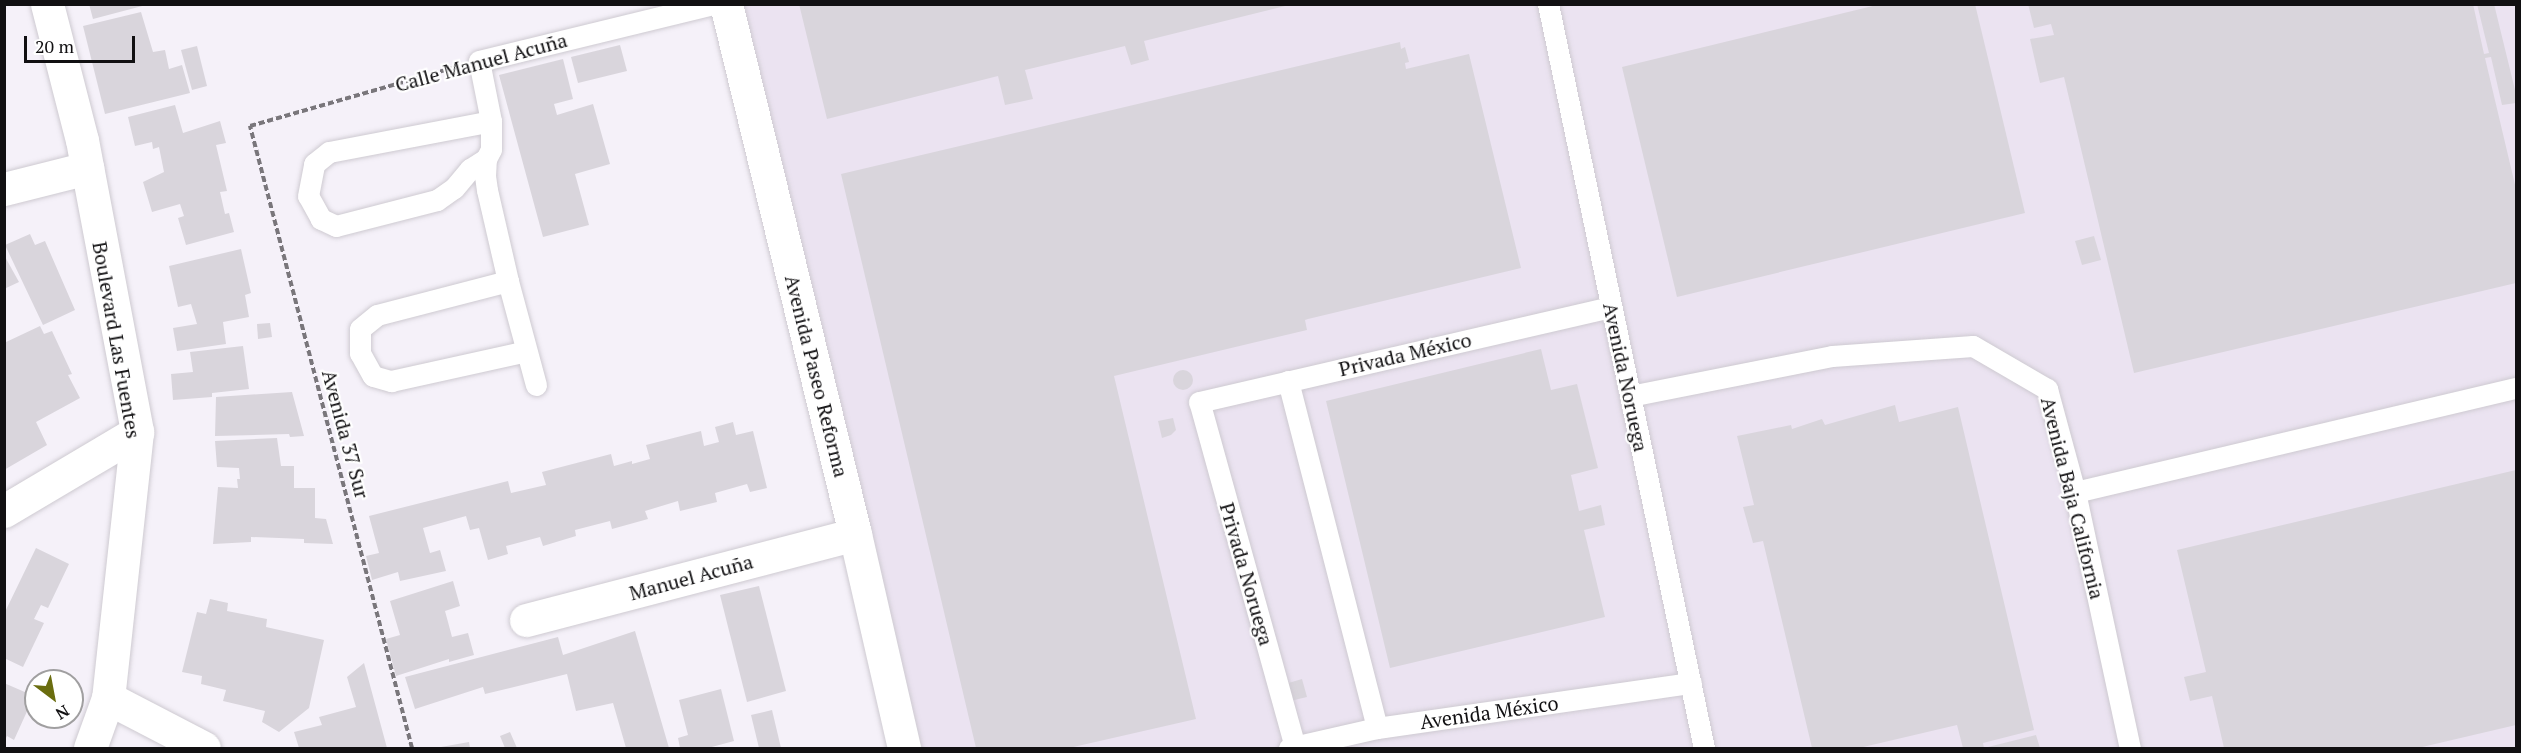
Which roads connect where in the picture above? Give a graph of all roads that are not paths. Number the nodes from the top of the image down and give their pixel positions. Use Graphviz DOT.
graph roads {
  1 [pos="47,4"];
  2 [pos="713,4"];
  3 [pos="726,4"];
  4 [pos="1548,4"];
  5 [pos="490,121"];
  6 [pos="486,159"];
  7 [pos="87,168"];
  8 [pos="4,189"];
  9 [pos="508,281"];
  10 [pos="1611,307"];
  11 [pos="526,351"];
  12 [pos="1288,381"];
  13 [pos="536,385"];
  14 [pos="2517,388"];
  15 [pos="1630,396"];
  16 [pos="1199,402"];
  17 [pos="137,432"];
  18 [pos="2075,492"];
  19 [pos="4,511"];
  20 [pos="855,534"];
  21 [pos="526,620"];
  22 [pos="1690,683"];
  23 [pos="108,698"];
  24 [pos="1377,728"];
  25 [pos="90,748"];
  26 [pos="204,748"];
  27 [pos="904,748"];
  28 [pos="1292,748"];
  29 [pos="1704,748"];
  30 [pos="2130,748"];
  1 -- 7 [label="street, Boulevard Las Fuentes"];
  2 -- 5 [label="lane, Calle Manuel Acuña"];
  3 -- 20 [label="street, Avenida Paseo Reforma"];
  4 -- 10 [label="lane, Avenida Noruega"];
  5 -- 6 [label="lane"];
  5 -- 6 [label="lane"];
  6 -- 9 [label="lane"];
  7 -- 8 [label="street"];
  7 -- 17 [label="street, Boulevard Las Fuentes"];
  9 -- 11 [label="lane"];
  9 -- 11 [label="lane"];
  10 -- 12 [label="lane, Privada México"];
  10 -- 15 [label="lane, Avenida Noruega"];
  11 -- 13 [label="lane"];
  12 -- 16 [label="lane, Privada México"];
  12 -- 24 [label="lane"];
  14 -- 18 [label="lane"];
  15 -- 18 [label="lane, Avenida Baja California"];
  15 -- 22 [label="lane, Avenida Noruega"];
  16 -- 28 [label="lane, Privada Noruega"];
  17 -- 19 [label="street"];
  17 -- 23 [label="street, Boulevard Las Fuentes"];
  18 -- 30 [label="lane, Avenida Baja California"];
  20 -- 21 [label="street, Manuel Acuña"];
  20 -- 27 [label="street, Avenida Paseo Reforma"];
  22 -- 24 [label="lane, Avenida México"];
  22 -- 29 [label="lane, Avenida Noruega"];
  23 -- 25 [label="street, Boulevard Las Fuentes"];
  23 -- 26 [label="street"];
  24 -- 28 [label="lane, Avenida México"];
}
